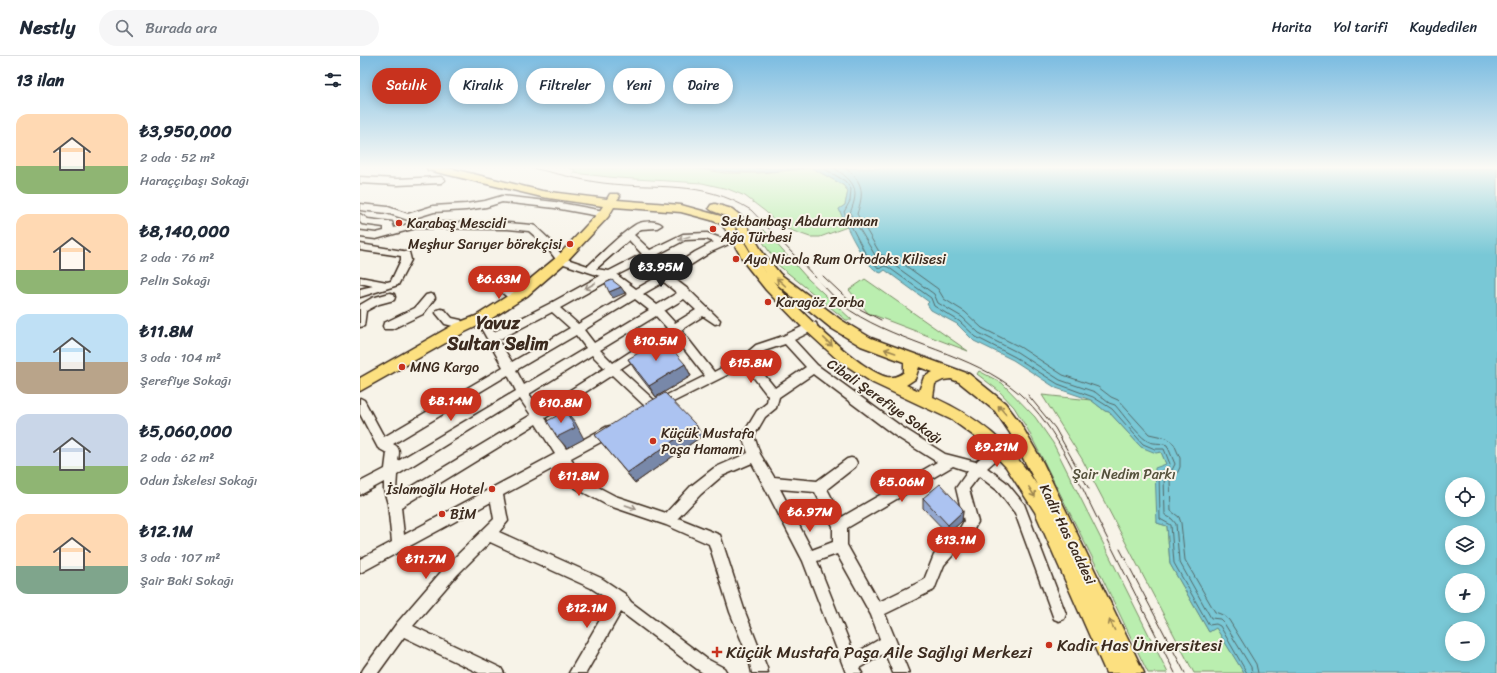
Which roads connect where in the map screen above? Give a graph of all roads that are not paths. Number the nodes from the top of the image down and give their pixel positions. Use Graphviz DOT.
graph roads {
  1 [pos="570,197"];
  2 [pos="596,197"];
  3 [pos="613,200"];
  4 [pos="361,208"];
  5 [pos="604,214"];
  6 [pos="360,217"];
  7 [pos="408,217"];
  8 [pos="656,225"];
  9 [pos="410,227"];
  10 [pos="389,232"];
  11 [pos="360,234"];
  12 [pos="628,234"];
  13 [pos="735,238"];
  14 [pos="722,242"];
  15 [pos="360,246"];
  16 [pos="649,255"];
  17 [pos="561,260"];
  18 [pos="589,270"];
  19 [pos="610,275"];
  20 [pos="665,277"];
  21 [pos="360,280"];
  22 [pos="392,284"];
  23 [pos="497,284"];
  24 [pos="360,292"];
  25 [pos="685,293"];
  26 [pos="636,294"];
  27 [pos="390,298"];
  28 [pos="430,298"];
  29 [pos="515,298"];
  30 [pos="553,307"];
  31 [pos="657,310"];
  32 [pos="704,310"];
  33 [pos="441,313"];
  34 [pos="481,319"];
  35 [pos="715,320"];
  36 [pos="360,323"];
  37 [pos="388,326"];
  38 [pos="812,326"];
  39 [pos="460,328"];
  40 [pos="577,329"];
  41 [pos="675,330"];
  42 [pos="492,338"];
  43 [pos="787,339"];
  44 [pos="594,350"];
  45 [pos="911,359"];
  46 [pos="746,360"];
  47 [pos="510,368"];
  48 [pos="613,368"];
  49 [pos="813,368"];
  50 [pos="954,374"];
  51 [pos="713,378"];
  52 [pos="886,383"];
  53 [pos="360,385"];
  54 [pos="522,392"];
  55 [pos="773,400"];
  56 [pos="926,401"];
  57 [pos="360,403"];
  58 [pos="653,407"];
  59 [pos="640,415"];
  60 [pos="538,416"];
  61 [pos="619,426"];
  62 [pos="382,444"];
  63 [pos="1000,450"];
  64 [pos="564,456"];
  65 [pos="755,456"];
  66 [pos="952,460"];
  67 [pos="851,463"];
  68 [pos="978,468"];
  69 [pos="392,471"];
  70 [pos="770,482"];
  71 [pos="819,487"];
  72 [pos="360,489"];
  73 [pos="496,493"];
  74 [pos="394,504"];
  75 [pos="668,520"];
  76 [pos="840,525"];
  77 [pos="488,534"];
  78 [pos="399,545"];
  79 [pos="840,546"];
  80 [pos="809,558"];
  81 [pos="360,566"];
  82 [pos="620,599"];
  83 [pos="876,612"];
  84 [pos="1059,614"];
  85 [pos="402,628"];
  86 [pos="889,642"];
  87 [pos="853,668"];
  88 [pos="369,673"];
  89 [pos="496,673"];
  90 [pos="577,673"];
  91 [pos="719,673"];
  92 [pos="760,673"];
  93 [pos="901,673"];
  94 [pos="1116,673"];
  95 [pos="1134,673"];
  1 -- 3 [label="main road"];
  2 -- 3 [label="main road"];
  3 -- 5 [label="main road"];
  3 -- 13 [label="main road, Kadir Has Caddesi"];
  45 -- 3 [label="main road, Kadir Has Caddesi, one-way"];
  4 -- 7 [label="street"];
  5 -- 7 [label="street"];
  5 -- 17 [label="main road"];
  6 -- 10 [label="street"];
  7 -- 9 [label="street"];
  8 -- 12 [label="street"];
  9 -- 10 [label="street"];
  9 -- 17 [label="street"];
  10 -- 11 [label="street"];
  12 -- 16 [label="street"];
  12 -- 18 [label="street"];
  13 -- 14 [label="street"];
  13 -- 38 [label="main road, Kadir Has Caddesi"];
  14 -- 16 [label="street, one-way"];
  14 -- 20 [label="street"];
  15 -- 22 [label="street"];
  16 -- 19 [label="street"];
  16 -- 20 [label="street"];
  17 -- 18 [label="street"];
  17 -- 29 [label="main road"];
  18 -- 19 [label="street"];
  19 -- 26 [label="street"];
  19 -- 30 [label="street, one-way"];
  20 -- 25 [label="street"];
  20 -- 26 [label="street"];
  21 -- 22 [label="street"];
  22 -- 24 [label="street"];
  23 -- 29 [label="street"];
  25 -- 31 [label="street"];
  25 -- 32 [label="street"];
  26 -- 31 [label="street"];
  26 -- 40 [label="street"];
  27 -- 36 [label="street"];
  28 -- 37 [label="street"];
  29 -- 34 [label="main road"];
  30 -- 40 [label="street"];
  30 -- 42 [label="street"];
  31 -- 41 [label="street"];
  31 -- 44 [label="street"];
  32 -- 35 [label="street"];
  32 -- 41 [label="street"];
  33 -- 39 [label="street"];
  34 -- 39 [label="main road"];
  34 -- 42 [label="street"];
  38 -- 43 [label="street"];
  38 -- 52 [label="main road, Kadir Has Caddesi, one-way"];
  39 -- 53 [label="main road"];
  40 -- 44 [label="street"];
  40 -- 47 [label="street"];
  41 -- 48 [label="street"];
  41 -- 51 [label="street"];
  42 -- 47 [label="street"];
  43 -- 46 [label="street"];
  43 -- 49 [label="street, Cibali Şerefiye Sokağı"];
  44 -- 48 [label="street"];
  44 -- 54 [label="street"];
  45 -- 50 [label="main road, Kadir Has Caddesi"];
  45 -- 52 [label="main road"];
  46 -- 51 [label="street"];
  46 -- 55 [label="street"];
  47 -- 54 [label="street"];
  47 -- 62 [label="street"];
  48 -- 58 [label="street"];
  48 -- 60 [label="street"];
  49 -- 55 [label="street"];
  49 -- 66 [label="street, Cibali Şerefiye Sokağı"];
  50 -- 56 [label="main road"];
  95 -- 50 [label="main road, Kadir Has Caddesi, one-way"];
  51 -- 58 [label="street"];
  52 -- 56 [label="main road, Kadir Has Caddesi"];
  54 -- 60 [label="street"];
  54 -- 69 [label="street"];
  55 -- 65 [label="street"];
  56 -- 63 [label="main road, Kadir Has Caddesi"];
  57 -- 62 [label="street"];
  58 -- 59 [label="street"];
  60 -- 64 [label="street"];
  60 -- 74 [label="street"];
  61 -- 64 [label="street"];
  62 -- 69 [label="street"];
  63 -- 68 [label="street"];
  63 -- 94 [label="main road, Kadir Has Caddesi, one-way"];
  64 -- 73 [label="street"];
  64 -- 75 [label="street, one-way"];
  65 -- 70 [label="street"];
  65 -- 75 [label="street"];
  66 -- 68 [label="street, Cibali Şerefiye Sokağı"];
  66 -- 76 [label="street"];
  67 -- 71 [label="street"];
  68 -- 83 [label="street"];
  68 -- 84 [label="street"];
  69 -- 72 [label="street"];
  69 -- 74 [label="street"];
  70 -- 71 [label="street"];
  70 -- 80 [label="street"];
  71 -- 76 [label="street"];
  73 -- 77 [label="street"];
  73 -- 78 [label="street"];
  74 -- 78 [label="street"];
  75 -- 92 [label="street"];
  76 -- 79 [label="street"];
  77 -- 82 [label="street"];
  77 -- 85 [label="street"];
  78 -- 81 [label="street"];
  79 -- 80 [label="street"];
  79 -- 83 [label="street"];
  80 -- 87 [label="street"];
  82 -- 90 [label="street"];
  82 -- 91 [label="street"];
  83 -- 86 [label="street"];
  85 -- 88 [label="street"];
  85 -- 89 [label="street"];
  86 -- 87 [label="street"];
  86 -- 93 [label="street"];
}
